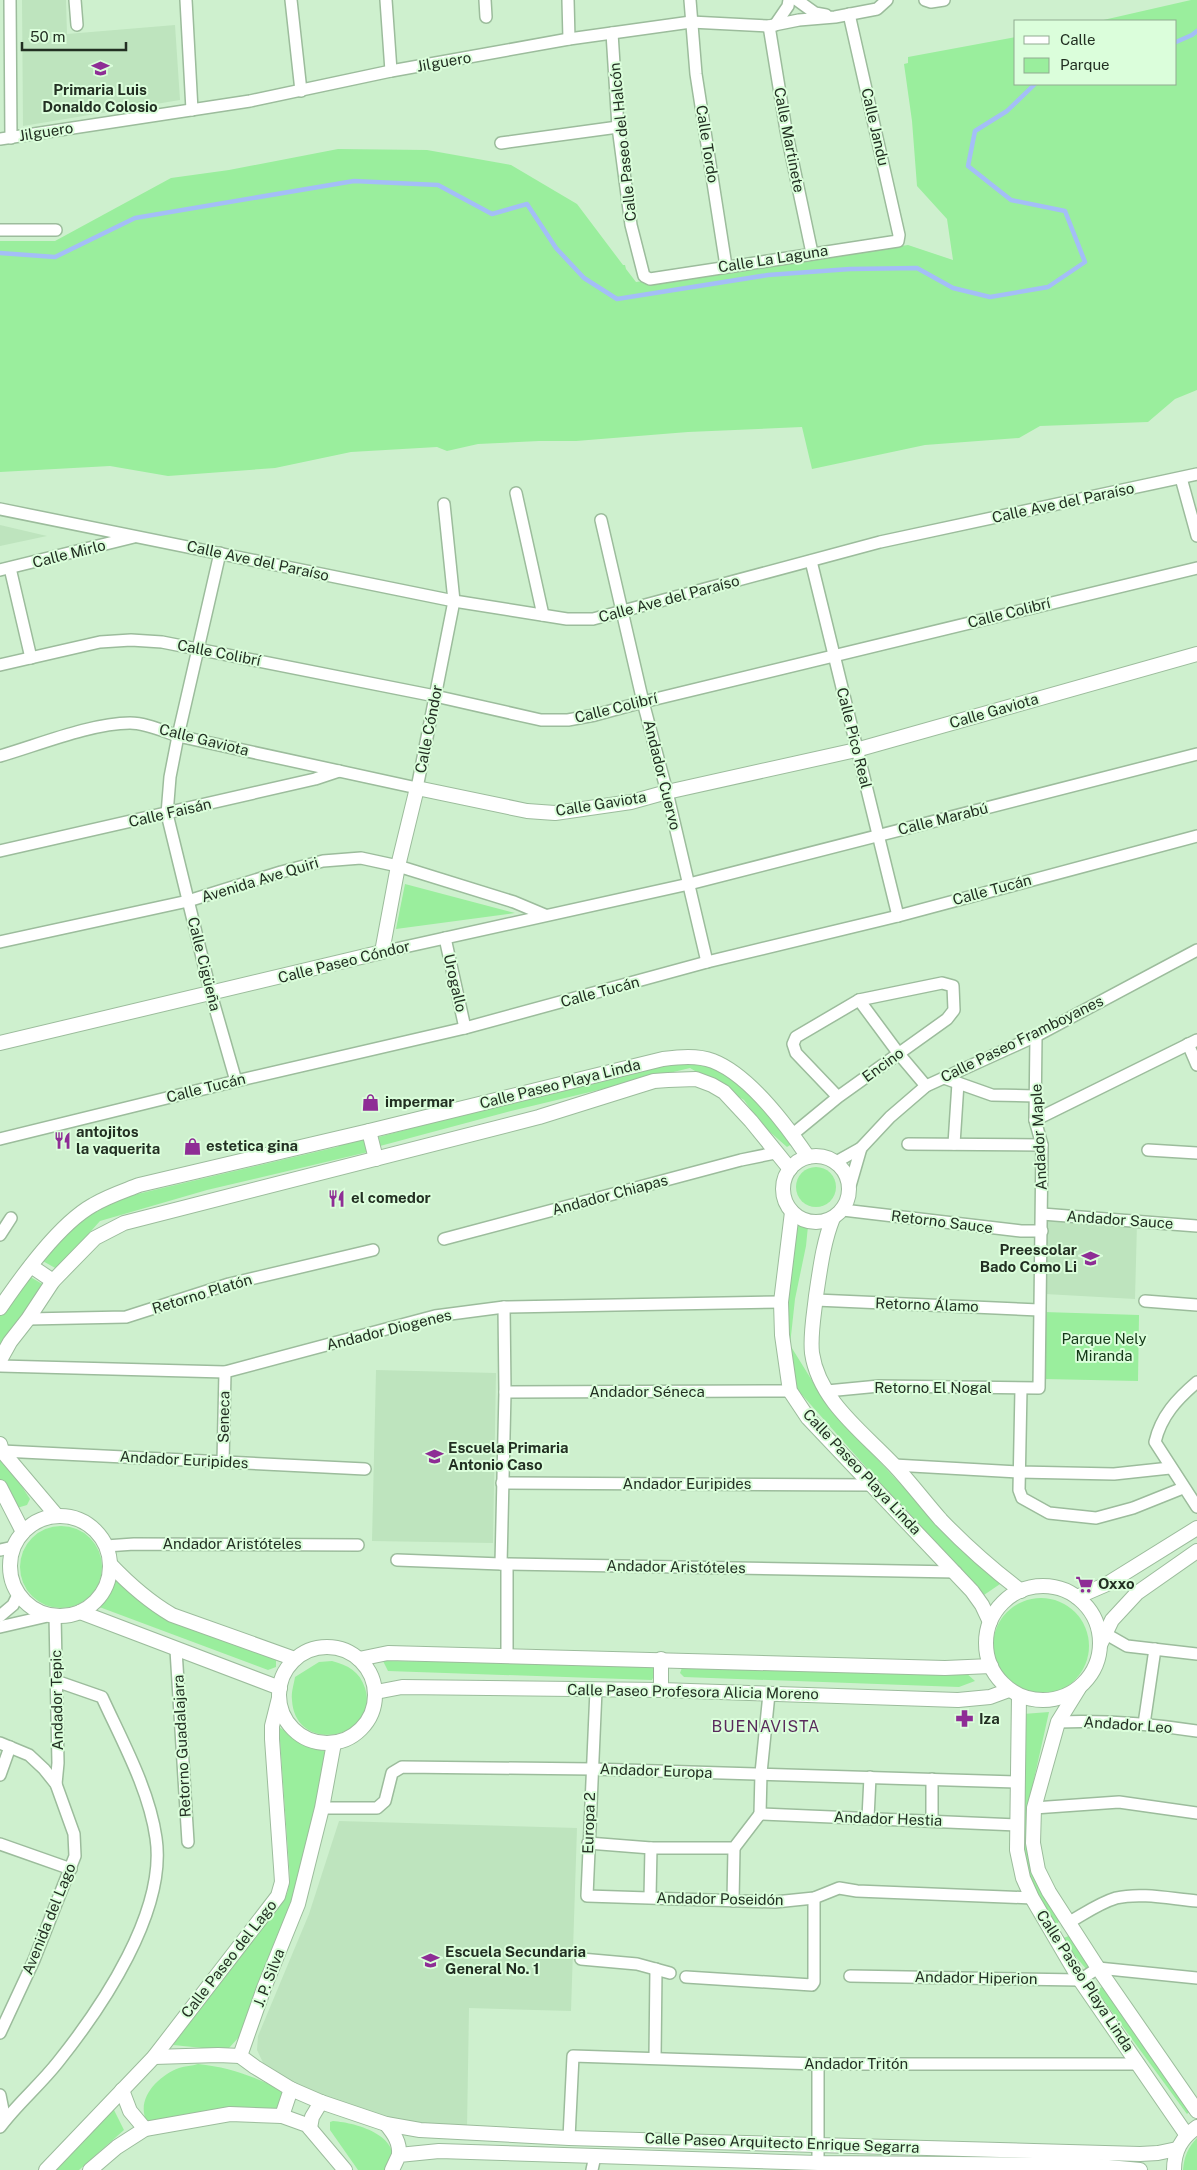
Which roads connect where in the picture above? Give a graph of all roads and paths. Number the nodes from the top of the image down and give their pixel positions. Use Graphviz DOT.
graph roads {
  1 [pos="10,0"];
  2 [pos="75,0"];
  3 [pos="186,0"];
  4 [pos="291,0"];
  5 [pos="386,0"];
  6 [pos="484,0"];
  7 [pos="568,0"];
  8 [pos="690,0"];
  9 [pos="789,0"];
  10 [pos="797,0"];
  11 [pos="887,0"];
  12 [pos="925,0"];
  13 [pos="944,0"];
  14 [pos="849,14"];
  15 [pos="486,17"];
  16 [pos="835,17"];
  17 [pos="691,22"];
  18 [pos="76,25"];
  19 [pos="772,25"];
  20 [pos="612,33"];
  21 [pos="569,39"];
  22 [pos="5,62"];
  23 [pos="391,71"];
  24 [pos="301,91"];
  25 [pos="192,110"];
  26 [pos="618,127"];
  27 [pos="6,138"];
  28 [pos="501,143"];
  29 [pos="0,230"];
  30 [pos="56,230"];
  31 [pos="898,241"];
  32 [pos="812,253"];
  33 [pos="726,266"];
  34 [pos="648,278"];
  35 [pos="1197,465"];
  36 [pos="1197,474"];
  37 [pos="1182,478"];
  38 [pos="516,493"];
  39 [pos="444,504"];
  40 [pos="0,509"];
  41 [pos="601,520"];
  42 [pos="138,536"];
  43 [pos="1197,536"];
  44 [pos="220,553"];
  45 [pos="811,561"];
  46 [pos="1197,568"];
  47 [pos="5,569"];
  48 [pos="454,601"];
  49 [pos="622,613"];
  50 [pos="543,615"];
  51 [pos="197,649"];
  52 [pos="1197,654"];
  53 [pos="834,656"];
  54 [pos="31,658"];
  55 [pos="0,665"];
  56 [pos="434,696"];
  57 [pos="643,702"];
  58 [pos="178,736"];
  59 [pos="856,750"];
  60 [pos="1197,754"];
  61 [pos="0,756"];
  62 [pos="340,771"];
  63 [pos="418,788"];
  64 [pos="667,792"];
  65 [pos="167,814"];
  66 [pos="878,836"];
  67 [pos="1197,836"];
  68 [pos="0,851"];
  69 [pos="398,866"];
  70 [pos="689,884"];
  71 [pos="188,901"];
  72 [pos="545,915"];
  73 [pos="898,916"];
  74 [pos="445,938"];
  75 [pos="0,942"];
  76 [pos="1197,950"];
  77 [pos="382,952"];
  78 [pos="707,962"];
  79 [pos="212,994"];
  80 [pos="859,1000"];
  81 [pos="465,1028"];
  82 [pos="1036,1036"];
  83 [pos="1193,1042"];
  84 [pos="0,1043"];
  85 [pos="899,1054"];
  86 [pos="1197,1065"];
  87 [pos="944,1078"];
  88 [pos="236,1081"];
  89 [pos="958,1083"];
  90 [pos="926,1086"];
  91 [pos="1035,1096"];
  92 [pos="838,1097"];
  93 [pos="1035,1120"];
  94 [pos="369,1131"];
  95 [pos="793,1134"];
  96 [pos="0,1138"];
  97 [pos="908,1144"];
  98 [pos="954,1144"];
  99 [pos="1042,1145"];
  100 [pos="861,1148"];
  101 [pos="1148,1150"];
  102 [pos="775,1153"];
  103 [pos="1197,1153"];
  104 [pos="808,1157"];
  105 [pos="376,1159"];
  106 [pos="836,1162"];
  107 [pos="790,1170"];
  108 [pos="850,1186"];
  109 [pos="792,1212"];
  110 [pos="838,1214"];
  111 [pos="1042,1214"];
  112 [pos="11,1218"];
  113 [pos="1197,1226"];
  114 [pos="1042,1231"];
  115 [pos="0,1234"];
  116 [pos="444,1239"];
  117 [pos="373,1250"];
  118 [pos="31,1266"];
  119 [pos="53,1281"];
  120 [pos="816,1300"];
  121 [pos="1144,1301"];
  122 [pos="780,1302"];
  123 [pos="1197,1305"];
  124 [pos="0,1307"];
  125 [pos="504,1307"];
  126 [pos="1039,1310"];
  127 [pos="28,1319"];
  128 [pos="0,1360"];
  129 [pos="0,1366"];
  130 [pos="225,1372"];
  131 [pos="1197,1382"];
  132 [pos="1039,1388"];
  133 [pos="1021,1389"];
  134 [pos="790,1391"];
  135 [pos="826,1391"];
  136 [pos="505,1392"];
  137 [pos="1,1447"];
  138 [pos="223,1462"];
  139 [pos="894,1465"];
  140 [pos="1170,1468"];
  141 [pos="365,1469"];
  142 [pos="1019,1472"];
  143 [pos="502,1483"];
  144 [pos="872,1484"];
  145 [pos="0,1486"];
  146 [pos="1183,1488"];
  147 [pos="1197,1507"];
  148 [pos="57,1516"];
  149 [pos="1197,1528"];
  150 [pos="24,1532"];
  151 [pos="358,1545"];
  152 [pos="106,1546"];
  153 [pos="14,1547"];
  154 [pos="0,1550"];
  155 [pos="1197,1551"];
  156 [pos="397,1560"];
  157 [pos="110,1564"];
  158 [pos="504,1564"];
  159 [pos="956,1572"];
  160 [pos="1021,1591"];
  161 [pos="18,1593"];
  162 [pos="1077,1597"];
  163 [pos="80,1612"];
  164 [pos="54,1615"];
  165 [pos="0,1616"];
  166 [pos="990,1622"];
  167 [pos="0,1627"];
  168 [pos="1103,1639"];
  169 [pos="1155,1649"];
  170 [pos="176,1650"];
  171 [pos="1197,1654"];
  172 [pos="507,1655"];
  173 [pos="359,1658"];
  174 [pos="295,1659"];
  175 [pos="661,1659"];
  176 [pos="990,1666"];
  177 [pos="56,1681"];
  178 [pos="1079,1688"];
  179 [pos="596,1690"];
  180 [pos="661,1690"];
  181 [pos="376,1692"];
  182 [pos="279,1693"];
  183 [pos="1014,1693"];
  184 [pos="768,1694"];
  185 [pos="1058,1722"];
  186 [pos="1144,1724"];
  187 [pos="1197,1731"];
  188 [pos="334,1743"];
  189 [pos="5,1745"];
  190 [pos="592,1769"];
  191 [pos="761,1774"];
  192 [pos="0,1775"];
  193 [pos="870,1777"];
  194 [pos="932,1779"];
  195 [pos="1016,1782"];
  196 [pos="56,1784"];
  197 [pos="322,1808"];
  198 [pos="1034,1808"];
  199 [pos="1197,1813"];
  200 [pos="760,1814"];
  201 [pos="868,1818"];
  202 [pos="932,1821"];
  203 [pos="1016,1824"];
  204 [pos="188,1842"];
  205 [pos="588,1843"];
  206 [pos="0,1844"];
  207 [pos="651,1848"];
  208 [pos="734,1848"];
  209 [pos="71,1869"];
  210 [pos="587,1896"];
  211 [pos="650,1897"];
  212 [pos="814,1898"];
  213 [pos="1032,1898"];
  214 [pos="734,1900"];
  215 [pos="1197,1901"];
  216 [pos="1068,1923"];
  217 [pos="581,1958"];
  218 [pos="1098,1968"];
  219 [pos="656,1969"];
  220 [pos="670,1973"];
  221 [pos="850,1976"];
  222 [pos="686,1978"];
  223 [pos="1197,1978"];
  224 [pos="1080,1980"];
  225 [pos="3,2020"];
  226 [pos="0,2033"];
  227 [pos="240,2056"];
  228 [pos="154,2057"];
  229 [pos="655,2058"];
  230 [pos="818,2064"];
  231 [pos="1139,2064"];
  232 [pos="291,2089"];
  233 [pos="122,2090"];
  234 [pos="0,2095"];
  235 [pos="320,2102"];
  236 [pos="1197,2111"];
  237 [pos="282,2116"];
  238 [pos="2,2124"];
  239 [pos="386,2124"];
  240 [pos="310,2128"];
  241 [pos="145,2129"];
  242 [pos="1192,2131"];
  243 [pos="569,2138"];
  244 [pos="818,2144"];
  245 [pos="1177,2149"];
  246 [pos="398,2155"];
  247 [pos="595,2156"];
  248 [pos="818,2163"];
  249 [pos="764,2166"];
  250 [pos="1000,2167"];
  251 [pos="1087,2168"];
  252 [pos="46,2170"];
  253 [pos="90,2170"];
  254 [pos="345,2170"];
  255 [pos="392,2170"];
  256 [pos="592,2170"];
  257 [pos="1140,2170"];
  258 [pos="1174,2170"];
  1 -- 22 [label="street"];
  2 -- 18 [label="street"];
  3 -- 25 [label="street"];
  4 -- 24 [label="street"];
  5 -- 23 [label="street"];
  6 -- 15 [label="street"];
  7 -- 21 [label="street"];
  8 -- 17 [label="street, Calle Tordo"];
  9 -- 19 [label="street"];
  10 -- 16 [label="street"];
  11 -- 14 [label="street, Jilguero"];
  12 -- 13 [label="street"];
  14 -- 16 [label="street, Jilguero"];
  14 -- 31 [label="street, Calle Jandu"];
  16 -- 19 [label="street, Jilguero"];
  17 -- 19 [label="street, Jilguero"];
  17 -- 20 [label="street, Jilguero"];
  17 -- 33 [label="street, Calle Tordo"];
  19 -- 32 [label="street, Calle Martinete"];
  20 -- 21 [label="street, Jilguero"];
  20 -- 26 [label="street, Calle Paseo del Halcón"];
  21 -- 23 [label="street, Jilguero"];
  22 -- 27 [label="street"];
  23 -- 24 [label="street, Jilguero"];
  24 -- 25 [label="street, Jilguero"];
  25 -- 27 [label="street, Jilguero"];
  26 -- 28 [label="street"];
  26 -- 34 [label="street, Calle Paseo del Halcón"];
  29 -- 30 [label="street"];
  31 -- 32 [label="street, Calle La Laguna"];
  32 -- 33 [label="street, Calle La Laguna"];
  33 -- 34 [label="street, Calle La Laguna"];
  35 -- 37 [label="street"];
  36 -- 37 [label="street, Calle Ave del Paraíso"];
  37 -- 43 [label="street"];
  37 -- 45 [label="street, Calle Ave del Paraíso"];
  38 -- 50 [label="street"];
  39 -- 48 [label="street, Calle Cóndor"];
  40 -- 42 [label="street, Calle Ave del Paraíso"];
  41 -- 49 [label="street, Andador Cuervo"];
  42 -- 44 [label="street, Calle Ave del Paraíso"];
  42 -- 47 [label="street, Calle Mirlo"];
  44 -- 48 [label="street, Calle Ave del Paraíso"];
  44 -- 51 [label="street, Calle Cigüeña"];
  45 -- 49 [label="street, Calle Ave del Paraíso"];
  45 -- 53 [label="street, Calle Pico Real"];
  46 -- 53 [label="street, Calle Colibrí"];
  47 -- 54 [label="street"];
  48 -- 50 [label="street, Calle Ave del Paraíso"];
  48 -- 56 [label="street, Calle Cóndor"];
  49 -- 50 [label="street, Calle Ave del Paraíso"];
  49 -- 57 [label="street, Andador Cuervo"];
  51 -- 54 [label="street, Calle Colibrí"];
  51 -- 56 [label="street, Calle Colibrí"];
  51 -- 58 [label="street, Calle Cigüeña"];
  52 -- 59 [label="street, Calle Gaviota"];
  53 -- 57 [label="street, Calle Colibrí"];
  53 -- 59 [label="street, Calle Pico Real"];
  54 -- 55 [label="street, Calle Colibrí"];
  56 -- 57 [label="street, Calle Colibrí"];
  56 -- 63 [label="street, Calle Cóndor"];
  57 -- 64 [label="street, Andador Cuervo"];
  58 -- 61 [label="street, Calle Gaviota"];
  58 -- 62 [label="street, Calle Gaviota"];
  58 -- 65 [label="street, Calle Cigüeña"];
  59 -- 64 [label="street, Calle Gaviota"];
  59 -- 66 [label="street, Calle Pico Real"];
  60 -- 66 [label="street, Calle Marabú"];
  62 -- 63 [label="street, Calle Gaviota"];
  62 -- 65 [label="street, Calle Faisán"];
  63 -- 64 [label="street, Calle Gaviota"];
  63 -- 69 [label="street, Calle Cóndor"];
  64 -- 70 [label="street, Andador Cuervo"];
  65 -- 68 [label="street, Calle Faisán"];
  65 -- 71 [label="street, Calle Cigüeña"];
  66 -- 70 [label="street, Calle Marabú"];
  66 -- 73 [label="street, Calle Pico Real"];
  67 -- 73 [label="street, Calle Tucán"];
  69 -- 71 [label="street, Avenida Ave Quiri"];
  69 -- 72 [label="street, Avenida Ave Quiri"];
  69 -- 77 [label="street, Calle Cóndor"];
  70 -- 72 [label="street, Calle Paseo Cóndor"];
  70 -- 78 [label="street, Andador Cuervo"];
  71 -- 75 [label="street, Avenida Ave Quiri"];
  71 -- 79 [label="street, Calle Cigüeña"];
  72 -- 74 [label="street, Calle Paseo Cóndor"];
  73 -- 78 [label="street, Calle Tucán"];
  74 -- 77 [label="street, Calle Paseo Cóndor"];
  74 -- 81 [label="street, Urogallo"];
  76 -- 82 [label="street, Calle Paseo Framboyanes"];
  77 -- 79 [label="street, Calle Paseo Cóndor"];
  78 -- 81 [label="street, Calle Tucán"];
  79 -- 84 [label="street, Calle Paseo Cóndor"];
  79 -- 88 [label="street, Calle Cigüeña"];
  80 -- 85 [label="street"];
  80 -- 85 [label="street, Encino"];
  80 -- 92 [label="street"];
  81 -- 88 [label="street, Calle Tucán"];
  82 -- 87 [label="street, Calle Paseo Framboyanes"];
  82 -- 91 [label="street, Andador Maple"];
  83 -- 86 [label="street"];
  83 -- 93 [label="street"];
  85 -- 90 [label="street"];
  85 -- 92 [label="street, Encino"];
  87 -- 89 [label="street"];
  87 -- 90 [label="street, Calle Paseo Framboyanes"];
  88 -- 96 [label="street, Calle Tucán"];
  89 -- 91 [label="street"];
  89 -- 98 [label="street"];
  90 -- 100 [label="street, Calle Paseo Framboyanes"];
  91 -- 93 [label="street, Andador Maple"];
  92 -- 95 [label="street, Encino"];
  93 -- 99 [label="street, Andador Maple"];
  94 -- 95 [label="street, Calle Paseo Playa Linda"];
  94 -- 105 [label="street"];
  94 -- 118 [label="street, Calle Paseo Playa Linda"];
  95 -- 104 [label="street, Calle Paseo Playa Linda"];
  97 -- 98 [label="street"];
  98 -- 99 [label="street"];
  99 -- 111 [label="street, Andador Maple"];
  100 -- 106 [label="street, Calle Paseo Framboyanes"];
  100 -- 108 [label="street, Calle Paseo Framboyanes"];
  101 -- 103 [label="street"];
  102 -- 105 [label="street, Calle Paseo Playa Linda"];
  102 -- 107 [label="street, Calle Paseo Playa Linda"];
  102 -- 116 [label="street, Andador Chiapas"];
  104 -- 106 [label="street"];
  104 -- 107 [label="street"];
  105 -- 119 [label="street, Calle Paseo Playa Linda"];
  106 -- 108 [label="street"];
  107 -- 109 [label="street"];
  108 -- 110 [label="street"];
  109 -- 110 [label="street"];
  109 -- 122 [label="street, Calle Paseo Playa Linda"];
  110 -- 114 [label="street, Retorno Sauce"];
  110 -- 120 [label="street, Calle Paseo Playa Linda"];
  111 -- 113 [label="street, Andador Sauce"];
  111 -- 114 [label="street, Andador Maple"];
  112 -- 115 [label="street"];
  114 -- 126 [label="street, Andador Maple"];
  117 -- 127 [label="street, Retorno Platón"];
  118 -- 119 [label="street"];
  118 -- 124 [label="street, Calle Paseo Playa Linda"];
  119 -- 127 [label="street, Calle Paseo Playa Linda"];
  120 -- 126 [label="street, Retorno Álamo"];
  120 -- 135 [label="street, Calle Paseo Playa Linda"];
  121 -- 123 [label="street"];
  122 -- 125 [label="street, Andador Diogenes"];
  122 -- 134 [label="street, Calle Paseo Playa Linda"];
  125 -- 130 [label="street, Andador Diogenes"];
  125 -- 136 [label="street"];
  126 -- 132 [label="street, Andador Maple"];
  127 -- 128 [label="street, Calle Paseo Playa Linda"];
  129 -- 130 [label="street, Andador Diogenes"];
  130 -- 138 [label="street, Seneca"];
  131 -- 140 [label="street"];
  132 -- 133 [label="street, Retorno El Nogal"];
  133 -- 135 [label="street, Retorno El Nogal"];
  133 -- 142 [label="street"];
  134 -- 136 [label="street, Andador Séneca"];
  134 -- 144 [label="street, Calle Paseo Playa Linda"];
  135 -- 139 [label="street, Calle Paseo Playa Linda"];
  136 -- 143 [label="street"];
  137 -- 138 [label="street, Andador Euripides"];
  137 -- 148 [label="street"];
  138 -- 141 [label="street, Andador Euripides"];
  139 -- 142 [label="street"];
  139 -- 160 [label="street, Calle Paseo Playa Linda"];
  140 -- 142 [label="street"];
  140 -- 146 [label="street"];
  142 -- 146 [label="street"];
  143 -- 144 [label="street, Andador Euripides"];
  143 -- 158 [label="street"];
  144 -- 159 [label="street, Calle Paseo Playa Linda"];
  145 -- 150 [label="street"];
  146 -- 147 [label="street"];
  148 -- 150 [label="street"];
  148 -- 152 [label="street"];
  149 -- 162 [label="street"];
  150 -- 153 [label="street"];
  151 -- 152 [label="street, Andador Aristóteles"];
  152 -- 157 [label="street"];
  153 -- 154 [label="street"];
  153 -- 161 [label="street"];
  155 -- 168 [label="street"];
  156 -- 158 [label="street, Andador Aristóteles"];
  157 -- 163 [label="street"];
  157 -- 174 [label="street"];
  158 -- 159 [label="street, Andador Aristóteles"];
  158 -- 172 [label="street"];
  159 -- 166 [label="street, Calle Paseo Playa Linda"];
  160 -- 162 [label="street"];
  160 -- 166 [label="street"];
  161 -- 164 [label="street"];
  161 -- 165 [label="street"];
  162 -- 168 [label="street"];
  163 -- 164 [label="street"];
  163 -- 170 [label="street"];
  164 -- 167 [label="street"];
  164 -- 177 [label="street, Andador Tepic"];
  166 -- 176 [label="street"];
  168 -- 169 [label="street"];
  168 -- 178 [label="street"];
  169 -- 171 [label="street"];
  169 -- 186 [label="street"];
  170 -- 182 [label="street"];
  170 -- 204 [label="street, Retorno Guadalajara"];
  172 -- 173 [label="street, Calle Paseo Profesora Alicia Moreno"];
  172 -- 175 [label="street, Calle Paseo Profesora Alicia Moreno"];
  173 -- 174 [label="street"];
  173 -- 181 [label="street"];
  174 -- 182 [label="street"];
  175 -- 176 [label="street, Calle Paseo Profesora Alicia Moreno"];
  175 -- 180 [label="street"];
  176 -- 183 [label="street"];
  177 -- 196 [label="street, Andador Tepic"];
  177 -- 238 [label="street"];
  178 -- 183 [label="street"];
  178 -- 185 [label="street, Calle Paseo Playa Linda"];
  179 -- 180 [label="street, Calle Paseo Profesora Alicia Moreno"];
  179 -- 181 [label="street, Calle Paseo Profesora Alicia Moreno"];
  179 -- 190 [label="street, Europa 2"];
  180 -- 184 [label="street, Calle Paseo Profesora Alicia Moreno"];
  181 -- 188 [label="street"];
  182 -- 188 [label="street"];
  182 -- 228 [label="street, Calle Paseo del Lago"];
  183 -- 184 [label="street, Calle Paseo Profesora Alicia Moreno"];
  183 -- 195 [label="street, Calle Paseo Playa Linda"];
  184 -- 191 [label="street"];
  185 -- 186 [label="street, Andador Leo"];
  185 -- 198 [label="street, Calle Paseo Playa Linda"];
  186 -- 187 [label="street, Andador Leo"];
  188 -- 197 [label="street, J. P. Silva"];
  189 -- 192 [label="street"];
  189 -- 196 [label="street, Avenida del Lago"];
  190 -- 191 [label="street, Andador Europa"];
  190 -- 197 [label="street, Andador Europa"];
  190 -- 205 [label="street, Europa 2"];
  191 -- 193 [label="street, Andador Europa"];
  191 -- 200 [label="street"];
  193 -- 194 [label="street, Andador Europa"];
  193 -- 201 [label="street"];
  194 -- 195 [label="street, Andador Europa"];
  194 -- 202 [label="street"];
  195 -- 203 [label="street, Calle Paseo Playa Linda"];
  196 -- 209 [label="street, Avenida del Lago"];
  197 -- 227 [label="street, J. P. Silva"];
  198 -- 199 [label="street"];
  198 -- 216 [label="street, Calle Paseo Playa Linda"];
  200 -- 201 [label="street, Andador Hestia"];
  200 -- 208 [label="street"];
  201 -- 202 [label="street, Andador Hestia"];
  202 -- 203 [label="street, Andador Hestia"];
  203 -- 213 [label="street, Calle Paseo Playa Linda"];
  205 -- 207 [label="street"];
  205 -- 210 [label="street, Europa 2"];
  206 -- 209 [label="street"];
  207 -- 208 [label="street"];
  207 -- 211 [label="street"];
  208 -- 214 [label="street"];
  209 -- 225 [label="street, Avenida del Lago"];
  210 -- 211 [label="street, Andador Poseidón"];
  211 -- 214 [label="street, Andador Poseidón"];
  212 -- 213 [label="street, Andador Poseidón"];
  212 -- 214 [label="street, Andador Poseidón"];
  212 -- 222 [label="street"];
  213 -- 224 [label="street, Calle Paseo Playa Linda"];
  215 -- 216 [label="street"];
  216 -- 218 [label="street, Calle Paseo Playa Linda"];
  217 -- 219 [label="street"];
  218 -- 223 [label="street"];
  218 -- 224 [label="street"];
  218 -- 236 [label="street, Calle Paseo Playa Linda"];
  219 -- 220 [label="street"];
  219 -- 229 [label="street"];
  221 -- 224 [label="street, Andador Hiperion"];
  224 -- 231 [label="street, Calle Paseo Playa Linda"];
  225 -- 226 [label="street, Avenida del Lago"];
  227 -- 228 [label="street"];
  227 -- 232 [label="street"];
  228 -- 233 [label="street, Calle Paseo del Lago"];
  229 -- 230 [label="street, Andador Tritón"];
  229 -- 243 [label="street, Andador Tritón"];
  230 -- 231 [label="street, Andador Tritón"];
  230 -- 244 [label="street"];
  231 -- 242 [label="street, Calle Paseo Playa Linda"];
  232 -- 235 [label="street"];
  232 -- 237 [label="street"];
  233 -- 241 [label="street"];
  233 -- 252 [label="street, Calle Paseo del Lago"];
  234 -- 238 [label="street"];
  235 -- 239 [label="street"];
  235 -- 240 [label="street"];
  237 -- 240 [label="street"];
  237 -- 241 [label="street"];
  239 -- 243 [label="street, Calle Paseo Arquitecto Enrique Segarra"];
  239 -- 246 [label="street"];
  240 -- 254 [label="street"];
  241 -- 253 [label="street"];
  242 -- 245 [label="street"];
  243 -- 244 [label="street, Calle Paseo Arquitecto Enrique Segarra"];
  244 -- 245 [label="street, Calle Paseo Arquitecto Enrique Segarra"];
  244 -- 248 [label="street"];
  245 -- 258 [label="street"];
  246 -- 247 [label="street, Calle Paseo Arquitecto Enrique Segarra"];
  246 -- 255 [label="street"];
  247 -- 249 [label="street, Calle Paseo Arquitecto Enrique Segarra"];
  247 -- 256 [label="street"];
  248 -- 249 [label="street, Calle Paseo Arquitecto Enrique Segarra"];
  248 -- 250 [label="street, Calle Paseo Arquitecto Enrique Segarra"];
  250 -- 251 [label="street, Calle Paseo Arquitecto Enrique Segarra"];
  251 -- 257 [label="street, Calle Paseo Arquitecto Enrique Segarra"];
}
